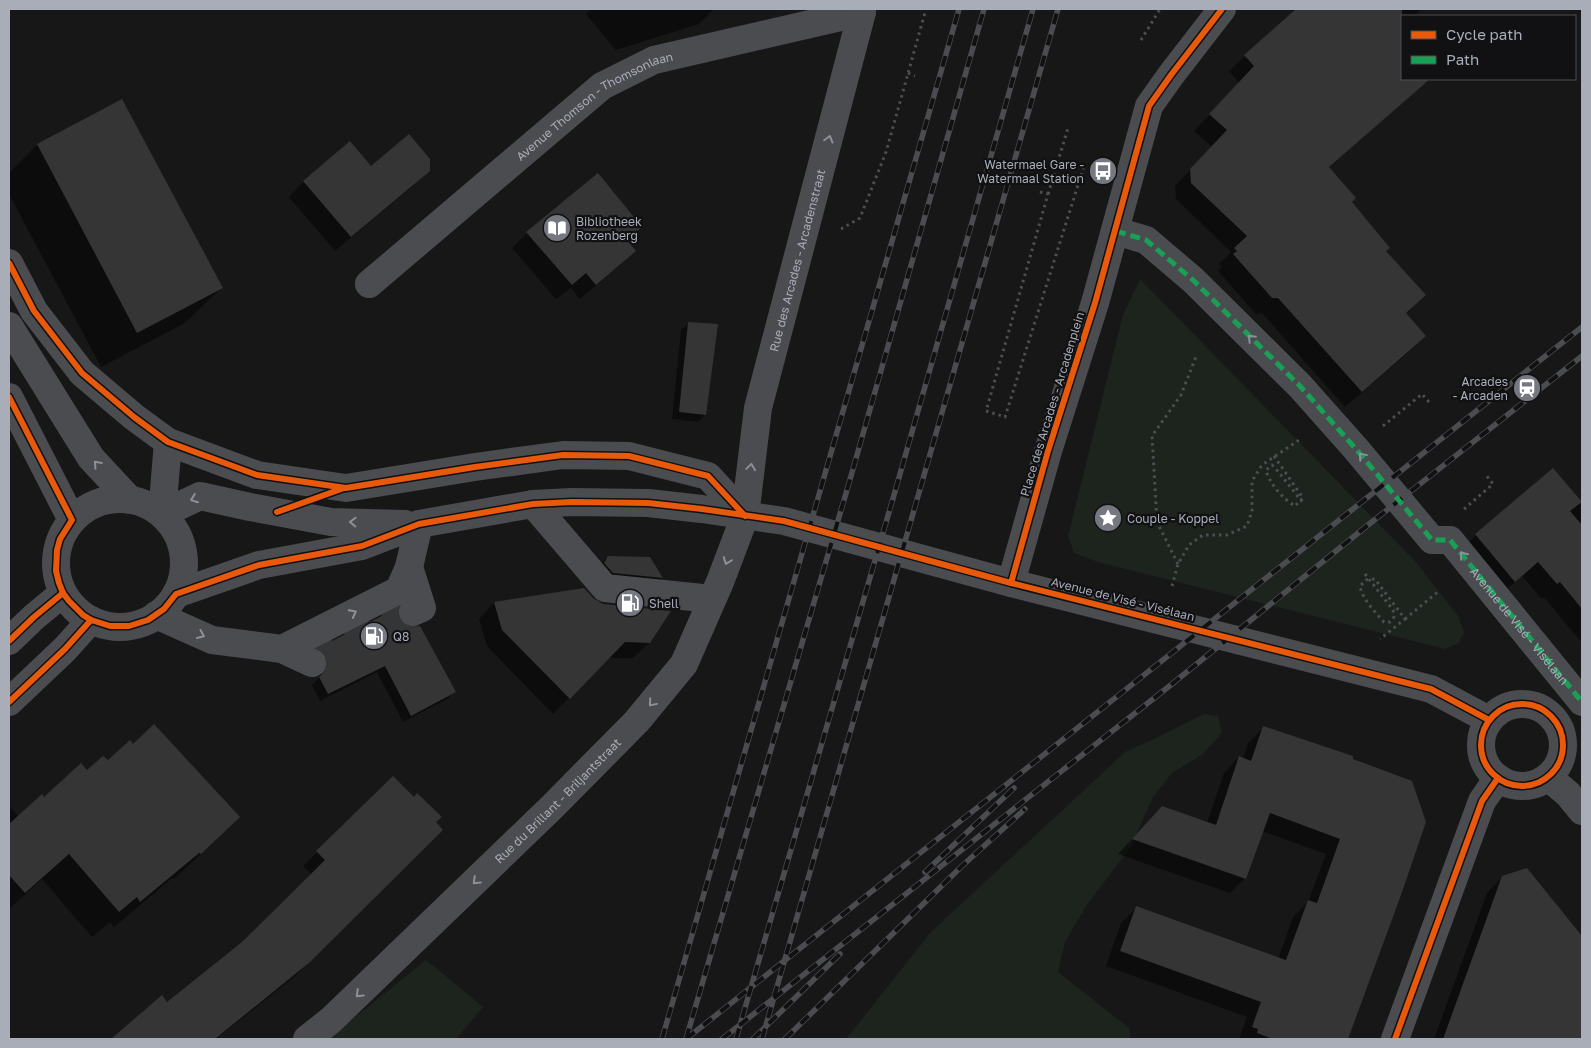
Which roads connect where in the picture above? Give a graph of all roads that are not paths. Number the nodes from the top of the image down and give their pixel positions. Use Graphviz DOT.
graph roads {
  1 [pos="1222,9"];
  2 [pos="862,11"];
  3 [pos="1116,232"];
  4 [pos="9,263"];
  5 [pos="369,284"];
  6 [pos="9,326"];
  7 [pos="9,397"];
  8 [pos="168,442"];
  9 [pos="130,500"];
  10 [pos="533,504"];
  11 [pos="162,514"];
  12 [pos="745,516"];
  13 [pos="72,520"];
  14 [pos="419,524"];
  15 [pos="408,567"];
  16 [pos="1011,583"];
  17 [pos="63,593"];
  18 [pos="176,594"];
  19 [pos="712,599"];
  20 [pos="412,612"];
  21 [pos="156,615"];
  22 [pos="91,620"];
  23 [pos="9,641"];
  24 [pos="282,649"];
  25 [pos="312,663"];
  26 [pos="9,702"];
  27 [pos="1582,702"];
  28 [pos="1489,720"];
  29 [pos="1548,777"];
  30 [pos="1498,778"];
  31 [pos="1582,811"];
  32 [pos="307,1039"];
  33 [pos="1395,1039"];
  1 -- 3 [label="street, Place des Arcades - Arcadenplein"];
  2 -- 5 [label="street, Avenue Thomson - Thomsonlaan"];
  12 -- 2 [label="street, Rue des Arcades - Arcadenstraat, one-way"];
  3 -- 16 [label="street, Place des Arcades - Arcadenplein"];
  27 -- 3 [label="street, Avenue de Visé - Visélaan, one-way"];
  4 -- 8 [label="street"];
  9 -- 6 [label="street, one-way"];
  7 -- 13 [label="street"];
  8 -- 11 [label="street"];
  8 -- 12 [label="street"];
  9 -- 11 [label="street"];
  9 -- 13 [label="street"];
  10 -- 12 [label="street, Avenue de Visé - Visélaan"];
  10 -- 14 [label="street, Avenue de Visé - Visélaan"];
  10 -- 19 [label="street"];
  14 -- 11 [label="street, one-way"];
  11 -- 18 [label="street"];
  12 -- 16 [label="street, Avenue de Visé - Visélaan"];
  12 -- 19 [label="street, Rue du Brillant - Briljantstraat, one-way"];
  13 -- 17 [label="street"];
  14 -- 15 [label="street"];
  14 -- 18 [label="street"];
  15 -- 20 [label="street"];
  24 -- 15 [label="street, one-way"];
  16 -- 28 [label="street, Avenue de Visé - Visélaan"];
  17 -- 22 [label="street"];
  17 -- 23 [label="street"];
  18 -- 21 [label="street"];
  19 -- 32 [label="street, Rue du Brillant - Briljantstraat, one-way"];
  21 -- 22 [label="street"];
  21 -- 24 [label="street, one-way"];
  22 -- 26 [label="street"];
  24 -- 25 [label="street"];
  28 -- 29 [label="street"];
  28 -- 30 [label="street"];
  29 -- 30 [label="street"];
  29 -- 31 [label="street"];
  30 -- 33 [label="street"];
}
